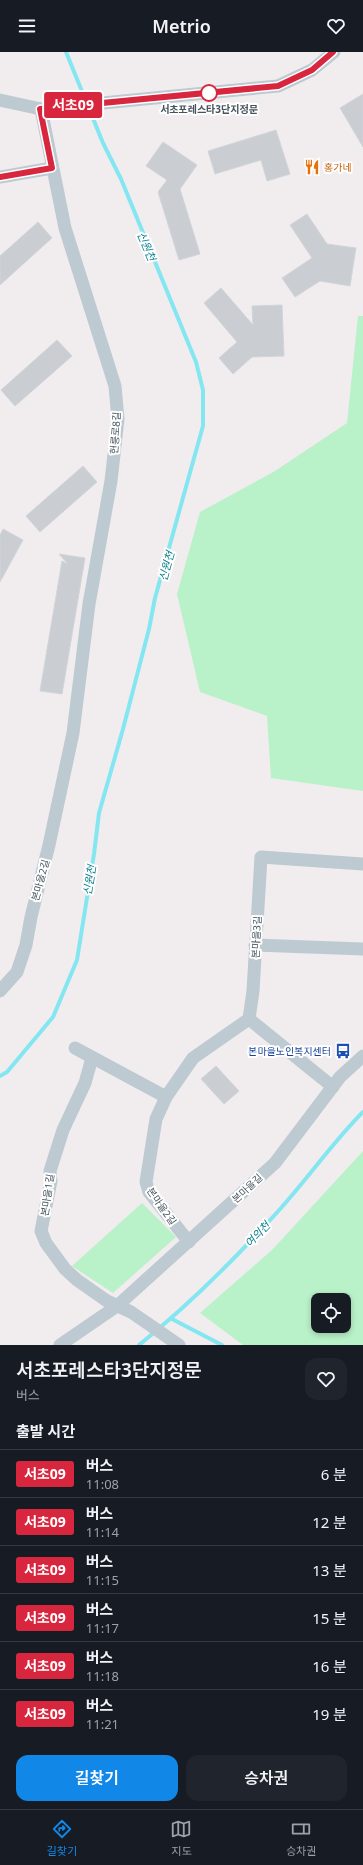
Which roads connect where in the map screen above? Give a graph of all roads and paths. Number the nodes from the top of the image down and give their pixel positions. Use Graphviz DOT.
graph roads {
  1 [pos="334,52"];
  2 [pos="0,100"];
  3 [pos="40,109"];
  4 [pos="52,168"];
  5 [pos="0,177"];
  6 [pos="66,763"];
  7 [pos="363,864"];
  8 [pos="256,945"];
  9 [pos="363,949"];
  10 [pos="0,991"];
  11 [pos="249,1018"];
  12 [pos="75,1048"];
  13 [pos="363,1056"];
  14 [pos="92,1058"];
  15 [pos="330,1085"];
  16 [pos="166,1097"];
  17 [pos="189,1242"];
  18 [pos="117,1306"];
  19 [pos="60,1345"];
  20 [pos="179,1345"];
  1 -- 3 [label="street"];
  2 -- 3 [label="street"];
  3 -- 4 [label="street, 헌릉로8길"];
  4 -- 5 [label="street"];
  4 -- 6 [label="street, 헌릉로8길"];
  6 -- 10 [label="street, 본마을2길"];
  7 -- 8 [label="street, 본마을3길"];
  8 -- 9 [label="street"];
  8 -- 11 [label="street, 본마을3길"];
  11 -- 15 [label="street"];
  11 -- 16 [label="street, 본마을2길"];
  12 -- 14 [label="street"];
  13 -- 15 [label="street, 본마을길"];
  14 -- 16 [label="street"];
  14 -- 18 [label="street, 본마을1길"];
  15 -- 17 [label="street, 본마을길"];
  16 -- 17 [label="street, 본마을2길"];
  17 -- 18 [label="street, 본마을길"];
  18 -- 19 [label="street, 본마을길"];
  18 -- 20 [label="street"];
}
